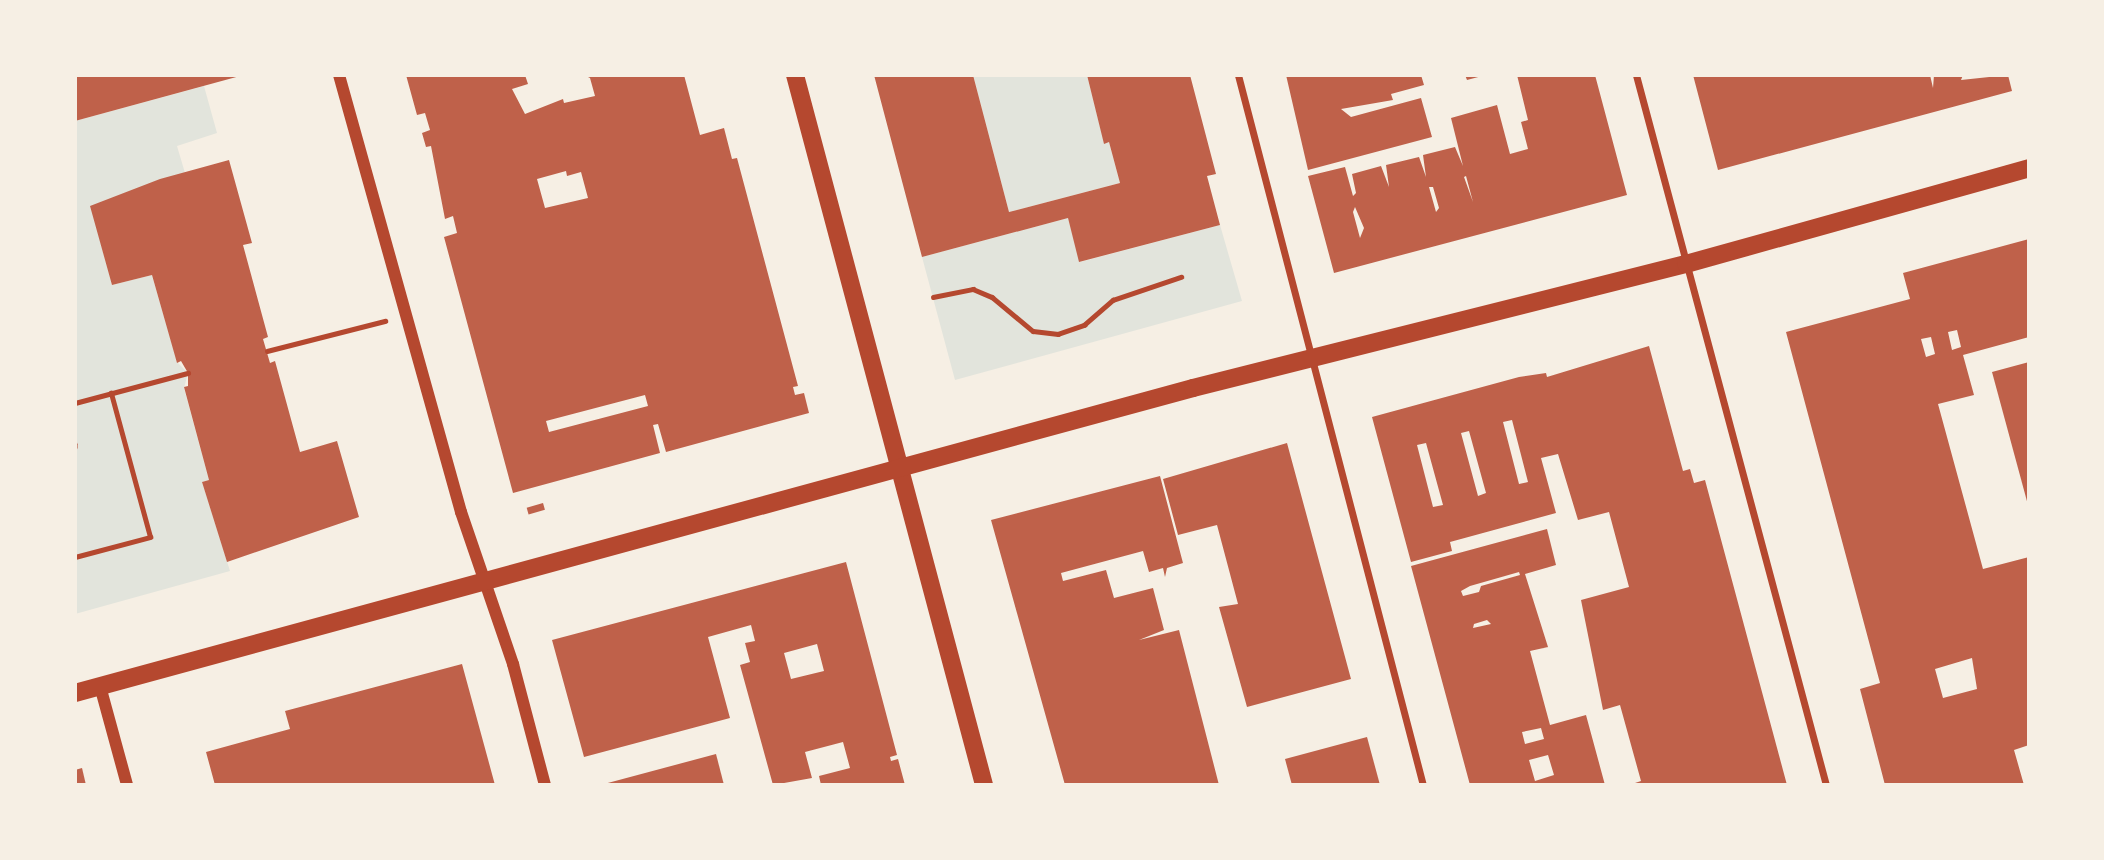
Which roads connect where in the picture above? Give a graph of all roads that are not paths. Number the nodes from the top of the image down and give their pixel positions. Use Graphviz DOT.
graph roads {
  1 [pos="339,75"];
  2 [pos="795,75"];
  3 [pos="1238,75"];
  4 [pos="1636,75"];
  5 [pos="2029,168"];
  6 [pos="1686,264"];
  7 [pos="1309,359"];
  8 [pos="900,468"];
  9 [pos="483,580"];
  10 [pos="100,686"];
  11 [pos="75,693"];
  12 [pos="127,785"];
  13 [pos="545,785"];
  14 [pos="984,785"];
  15 [pos="1423,785"];
  16 [pos="1826,785"];
  1 -- 9 [label="street"];
  2 -- 8 [label="main road"];
  3 -- 7 [label="street"];
  4 -- 6 [label="street"];
  5 -- 6 [label="main road"];
  6 -- 7 [label="main road"];
  6 -- 16 [label="street"];
  7 -- 8 [label="main road"];
  7 -- 15 [label="street"];
  8 -- 9 [label="main road"];
  8 -- 14 [label="main road"];
  9 -- 10 [label="main road"];
  9 -- 13 [label="street"];
  10 -- 11 [label="main road"];
  10 -- 12 [label="street"];
}
